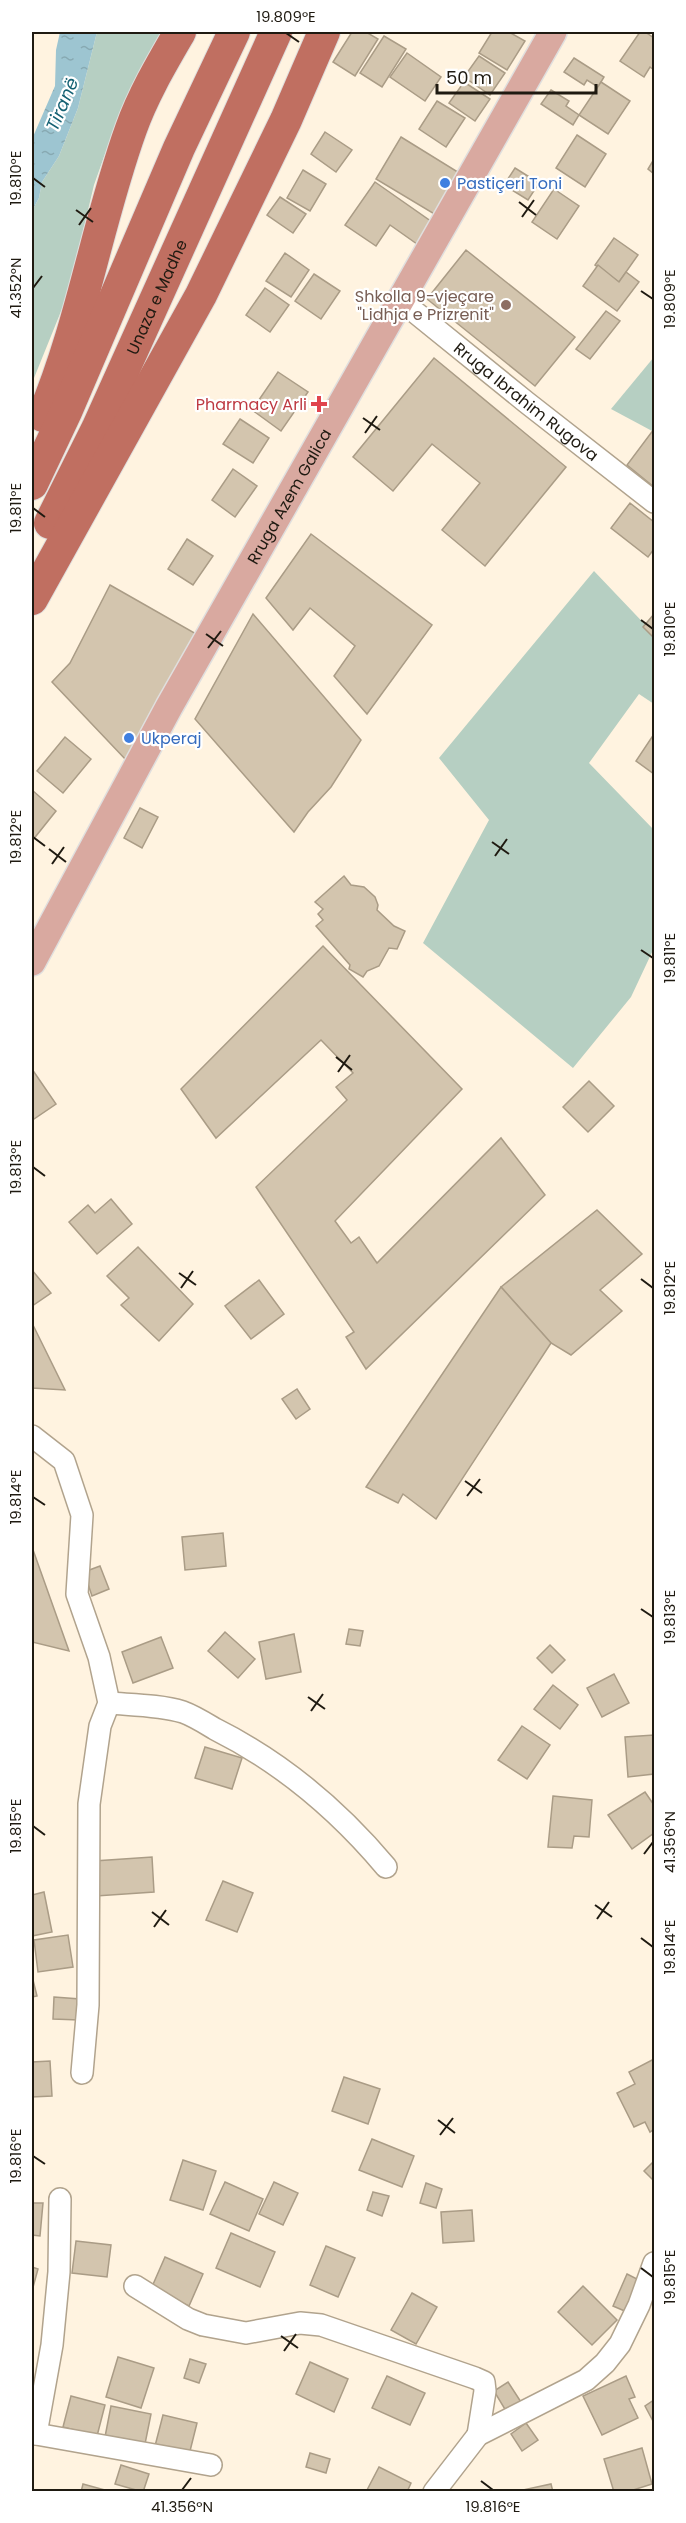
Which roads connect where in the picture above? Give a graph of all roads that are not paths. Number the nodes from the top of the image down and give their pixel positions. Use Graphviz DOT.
graph roads {
  1 [pos="180,32"];
  2 [pos="234,32"];
  3 [pos="276,32"];
  4 [pos="324,32"];
  5 [pos="553,32"];
  6 [pos="400,300"];
  7 [pos="32,442"];
  8 [pos="32,484"];
  9 [pos="654,502"];
  10 [pos="32,559"];
  11 [pos="32,599"];
  12 [pos="32,962"];
  13 [pos="32,1436"];
  14 [pos="109,1703"];
  15 [pos="386,1867"];
  16 [pos="82,2073"];
  17 [pos="60,2199"];
  18 [pos="653,2276"];
  19 [pos="135,2286"];
  20 [pos="34,2433"];
  21 [pos="478,2435"];
  22 [pos="211,2465"];
  23 [pos="434,2492"];
  1 -- 7 [label="highway"];
  2 -- 8 [label="highway"];
  3 -- 10 [label="highway, Unaza e Madhe"];
  4 -- 11 [label="highway"];
  5 -- 6 [label="main road, Rruga Azem Galica"];
  6 -- 9 [label="street, Rruga Ibrahim Rugova"];
  6 -- 12 [label="main road, Rruga Azem Galica"];
  13 -- 14 [label="street"];
  14 -- 15 [label="street"];
  14 -- 16 [label="street"];
  17 -- 20 [label="street"];
  18 -- 21 [label="street"];
  19 -- 21 [label="street"];
  20 -- 22 [label="street"];
  21 -- 23 [label="street"];
}
